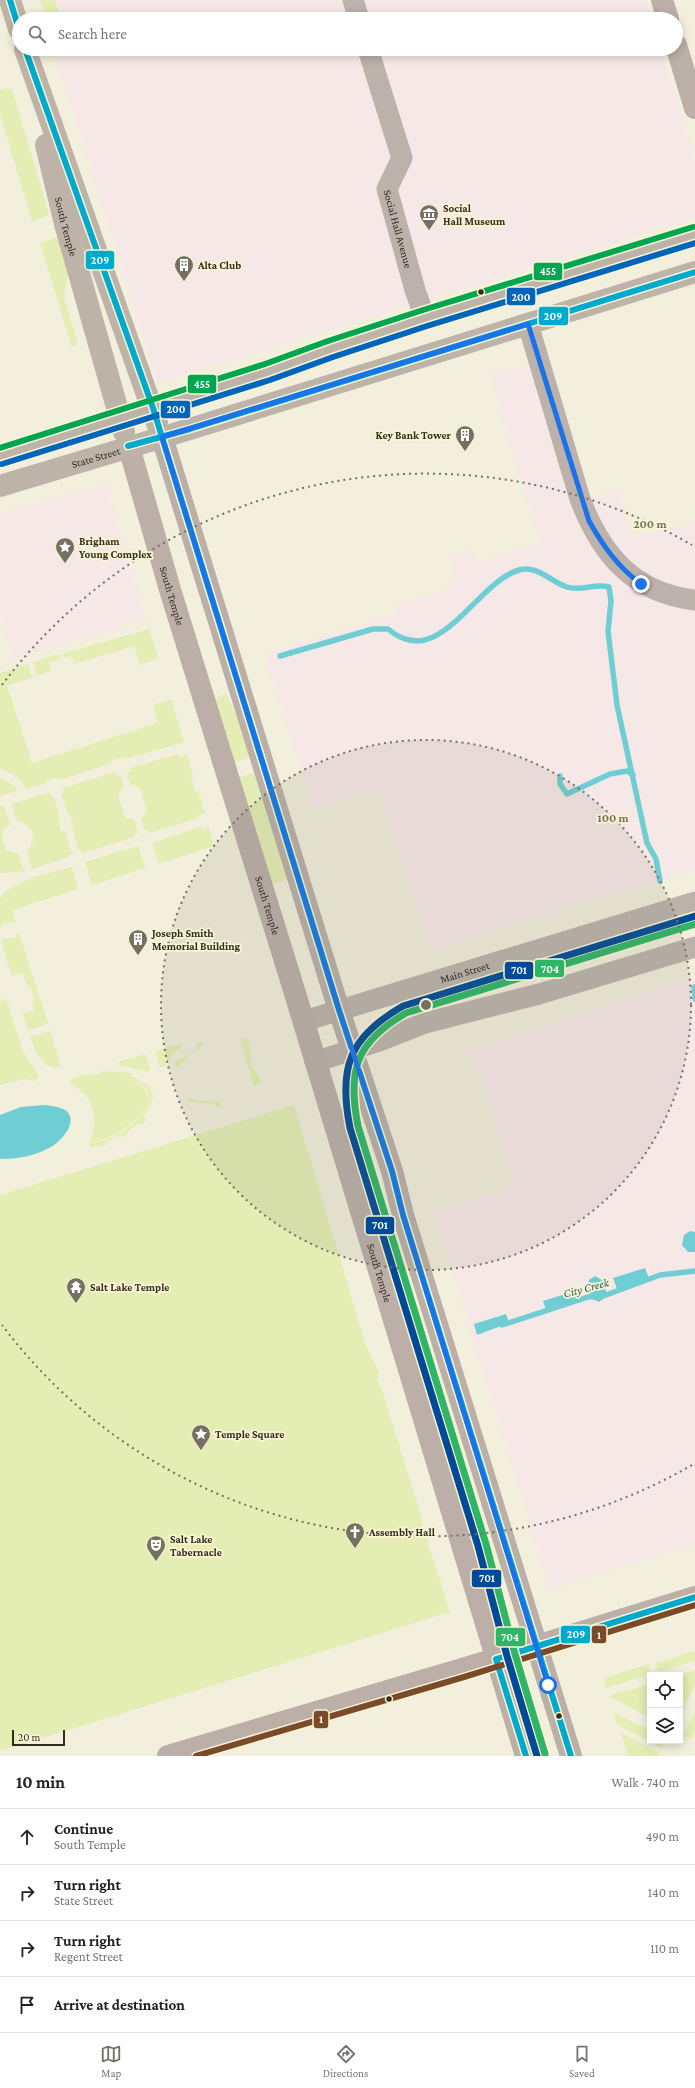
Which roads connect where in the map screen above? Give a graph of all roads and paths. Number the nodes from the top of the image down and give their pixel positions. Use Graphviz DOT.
graph roads {
  1 [pos="10,0"];
  2 [pos="353,0"];
  3 [pos="662,0"];
  4 [pos="14,12"];
  5 [pos="357,12"];
  6 [pos="666,12"];
  7 [pos="27,56"];
  8 [pos="27,56"];
  9 [pos="370,56"];
  10 [pos="679,56"];
  11 [pos="695,108"];
  12 [pos="695,235"];
  13 [pos="695,272"];
  14 [pos="425,318"];
  15 [pos="528,324"];
  16 [pos="153,408"];
  17 [pos="120,419"];
  18 [pos="162,437"];
  19 [pos="129,447"];
  20 [pos="0,456"];
  21 [pos="0,486"];
  22 [pos="695,600"];
  23 [pos="695,902"];
  24 [pos="695,947"];
  25 [pos="339,1010"];
  26 [pos="304,1021"];
  27 [pos="352,1050"];
  28 [pos="315,1062"];
  29 [pos="695,1597"];
  30 [pos="537,1646"];
  31 [pos="496,1659"];
  32 [pos="168,1756"];
  33 [pos="526,1756"];
  34 [pos="571,1756"];
  1 -- 4 [label="main road"];
  2 -- 5 [label="street"];
  3 -- 6 [label="street"];
  7 -- 16 [label="main road, South Temple"];
  8 -- 17 [label="main road, South Temple"];
  9 -- 14 [label="street, Social Hall Avenue"];
  10 -- 11 [label="street"];
  12 -- 14 [label="main road"];
  13 -- 15 [label="main road, State Street"];
  14 -- 16 [label="main road"];
  15 -- 18 [label="main road, State Street"];
  15 -- 22 [label="street"];
  16 -- 17 [label="main road"];
  16 -- 18 [label="main road, South Temple"];
  17 -- 19 [label="main road, South Temple"];
  17 -- 20 [label="main road"];
  18 -- 19 [label="main road, State Street"];
  18 -- 25 [label="street, South Temple"];
  19 -- 21 [label="main road, State Street"];
  19 -- 26 [label="street, South Temple"];
  23 -- 25 [label="street, Main Street"];
  24 -- 27 [label="street"];
  25 -- 26 [label="street, Main Street"];
  25 -- 27 [label="street, South Temple"];
  26 -- 28 [label="street, South Temple"];
  27 -- 28 [label="street"];
  27 -- 30 [label="street, South Temple"];
  28 -- 31 [label="street, South Temple"];
  29 -- 30 [label="street"];
  30 -- 31 [label="street"];
  30 -- 34 [label="street, South Temple"];
  31 -- 32 [label="street"];
  31 -- 33 [label="street, South Temple"];
}
